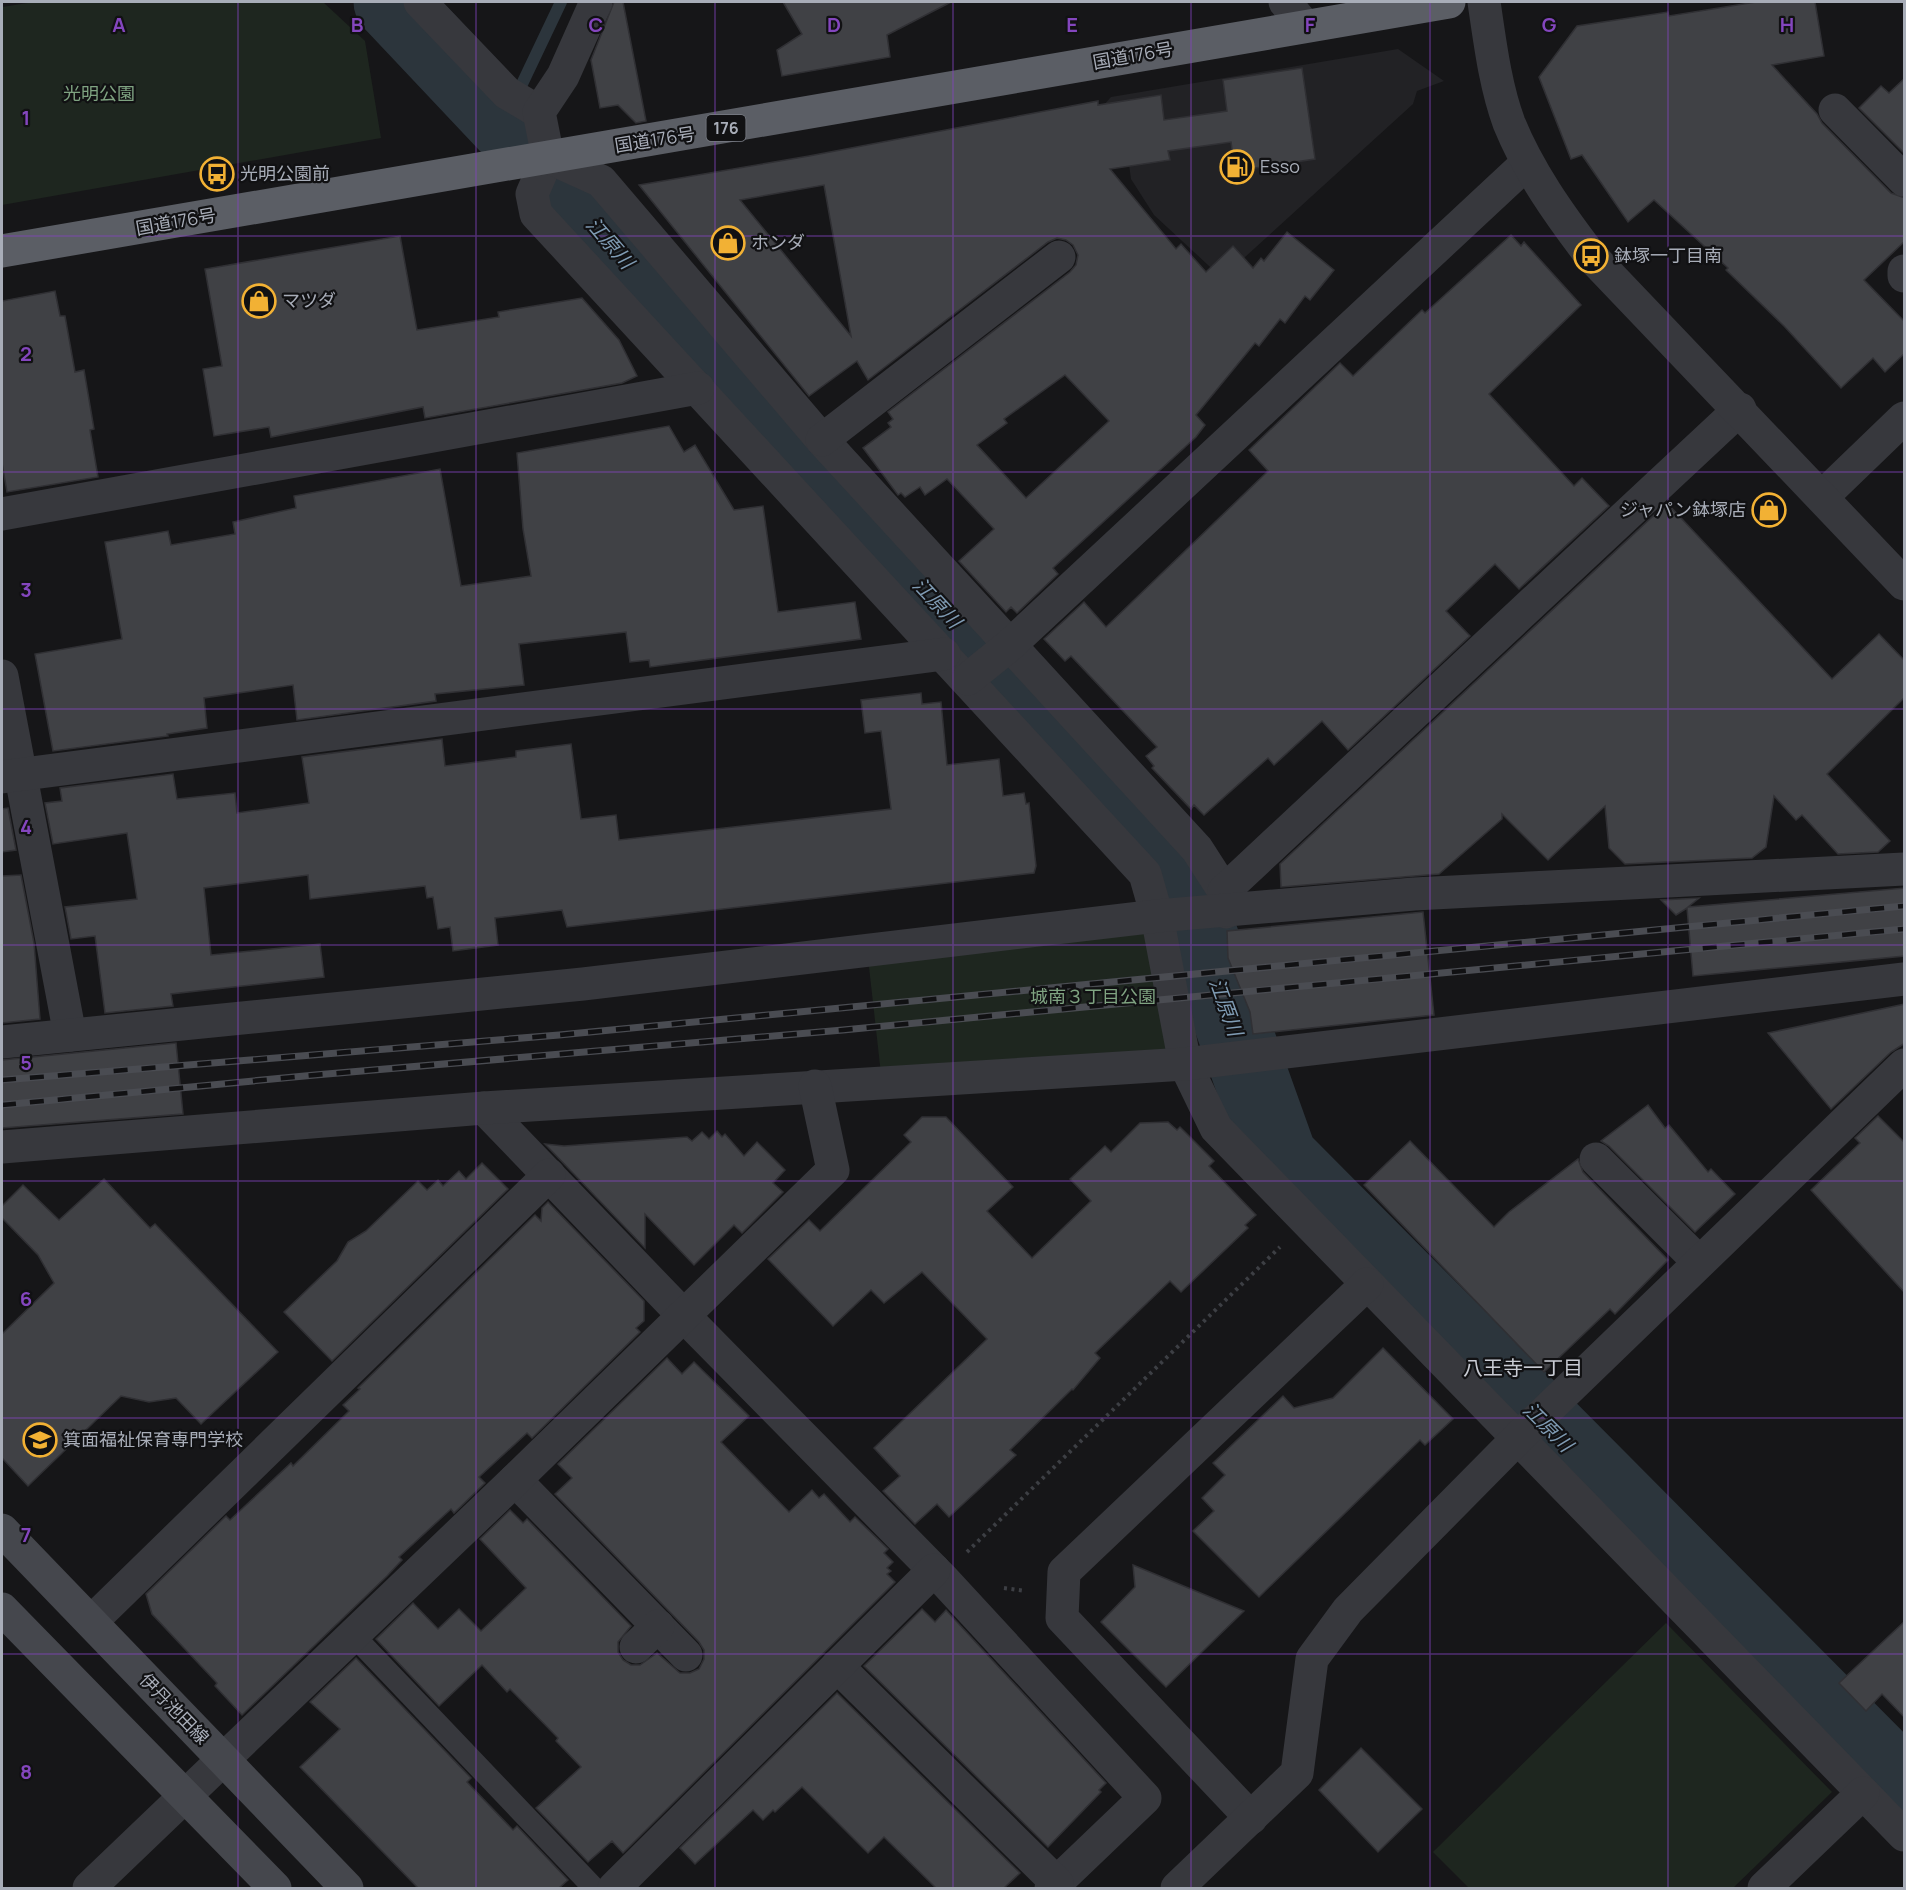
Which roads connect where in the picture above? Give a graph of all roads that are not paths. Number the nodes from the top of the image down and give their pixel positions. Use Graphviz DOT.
graph roads {
  1 [pos="420,2"];
  2 [pos="596,2"];
  3 [pos="1449,2"];
  4 [pos="1484,2"];
  5 [pos="1295,13"];
  6 [pos="1835,110"];
  7 [pos="539,112"];
  8 [pos="548,157"];
  9 [pos="1527,163"];
  10 [pos="1905,180"];
  11 [pos="2,251"];
  12 [pos="1059,257"];
  13 [pos="1905,272"];
  14 [pos="1905,276"];
  15 [pos="698,388"];
  16 [pos="1740,409"];
  17 [pos="1905,418"];
  18 [pos="822,440"];
  19 [pos="1822,497"];
  20 [pos="2,514"];
  21 [pos="1905,584"];
  22 [pos="1010,645"];
  23 [pos="944,654"];
  24 [pos="2,676"];
  25 [pos="968,679"];
  26 [pos="10,775"];
  27 [pos="1905,869"];
  28 [pos="1225,902"];
  29 [pos="1157,916"];
  30 [pos="1905,979"];
  31 [pos="70,1035"];
  32 [pos="2,1042"];
  33 [pos="1185,1064"];
  34 [pos="1905,1065"];
  35 [pos="815,1086"];
  36 [pos="484,1108"];
  37 [pos="2,1147"];
  38 [pos="1596,1159"];
  39 [pos="549,1175"];
  40 [pos="1699,1262"];
  41 [pos="1367,1284"];
  42 [pos="684,1316"];
  43 [pos="1517,1439"];
  44 [pos="515,1480"];
  45 [pos="2,1530"];
  46 [pos="938,1573"];
  47 [pos="2,1609"];
  48 [pos="91,1622"];
  49 [pos="354,1636"];
  50 [pos="686,1655"];
  51 [pos="837,1666"];
  52 [pos="223,1759"];
  53 [pos="1863,1793"];
  54 [pos="184,1797"];
  55 [pos="1251,1818"];
  56 [pos="1905,1835"];
  57 [pos="1054,1886"];
  58 [pos="89,1888"];
  59 [pos="275,1888"];
  60 [pos="347,1888"];
  61 [pos="594,1888"];
  62 [pos="614,1888"];
  63 [pos="1177,1888"];
  64 [pos="1764,1888"];
  1 -- 7 [label="street"];
  2 -- 7 [label="street"];
  3 -- 5 [label="highway, 国道176号 / 176"];
  4 -- 9 [label="street"];
  5 -- 8 [label="highway, 国道176号 / 176"];
  6 -- 10 [label="street"];
  7 -- 8 [label="street"];
  8 -- 11 [label="highway, 国道176号 / 176"];
  8 -- 15 [label="street"];
  8 -- 18 [label="street"];
  9 -- 16 [label="street"];
  9 -- 22 [label="street"];
  12 -- 18 [label="street"];
  13 -- 14 [label="street"];
  15 -- 20 [label="street"];
  15 -- 23 [label="street"];
  16 -- 19 [label="street"];
  16 -- 28 [label="street"];
  17 -- 19 [label="street"];
  18 -- 22 [label="street"];
  19 -- 21 [label="street"];
  22 -- 25 [label="street"];
  22 -- 28 [label="street"];
  23 -- 25 [label="street"];
  23 -- 26 [label="street"];
  24 -- 26 [label="street"];
  25 -- 29 [label="street"];
  26 -- 31 [label="street"];
  27 -- 28 [label="street"];
  28 -- 29 [label="street"];
  29 -- 31 [label="street"];
  29 -- 33 [label="street"];
  30 -- 33 [label="street"];
  31 -- 32 [label="street"];
  33 -- 35 [label="street"];
  33 -- 41 [label="street"];
  34 -- 40 [label="street"];
  35 -- 36 [label="street"];
  35 -- 42 [label="street"];
  36 -- 37 [label="street"];
  36 -- 39 [label="street"];
  38 -- 40 [label="street"];
  39 -- 42 [label="street"];
  39 -- 48 [label="street"];
  40 -- 43 [label="street"];
  41 -- 43 [label="street"];
  41 -- 55 [label="street"];
  42 -- 44 [label="street"];
  42 -- 46 [label="street"];
  43 -- 53 [label="street"];
  43 -- 55 [label="street"];
  44 -- 49 [label="street"];
  44 -- 50 [label="street"];
  45 -- 48 [label="main road, 伊丹池田線"];
  46 -- 51 [label="street"];
  46 -- 57 [label="street"];
  47 -- 54 [label="main road"];
  48 -- 52 [label="main road, 伊丹池田線"];
  49 -- 52 [label="street"];
  49 -- 61 [label="lane"];
  51 -- 57 [label="street"];
  51 -- 62 [label="street"];
  52 -- 54 [label="street"];
  52 -- 60 [label="main road, 伊丹池田線"];
  53 -- 56 [label="street"];
  53 -- 64 [label="street"];
  54 -- 58 [label="street"];
  54 -- 59 [label="main road"];
  55 -- 63 [label="street"];
}
